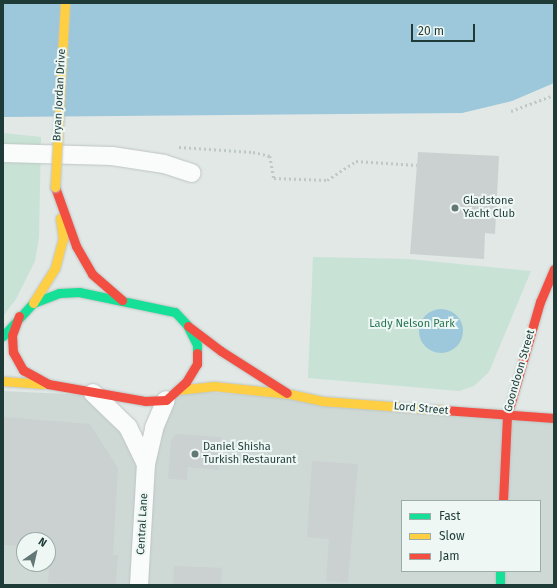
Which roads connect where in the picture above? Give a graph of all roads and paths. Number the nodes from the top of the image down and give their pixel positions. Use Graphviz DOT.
graph roads {
  1 [pos="65,3"];
  2 [pos="554,95"];
  3 [pos="511,111"];
  4 [pos="175,146"];
  5 [pos="3,153"];
  6 [pos="417,165"];
  7 [pos="192,173"];
  8 [pos="55,187"];
  9 [pos="554,269"];
  10 [pos="123,301"];
  11 [pos="33,303"];
  12 [pos="19,316"];
  13 [pos="187,325"];
  14 [pos="3,336"];
  15 [pos="3,381"];
  16 [pos="48,384"];
  17 [pos="93,393"];
  18 [pos="290,394"];
  19 [pos="172,395"];
  20 [pos="507,416"];
  21 [pos="554,418"];
  22 [pos="146,464"];
  23 [pos="503,500"];
  24 [pos="500,572"];
  25 [pos="139,585"];
  26 [pos="500,585"];
  1 -- 8 [label="main road, Bryan Jordan Drive, bridge"];
  2 -- 3 [label="path"];
  4 -- 6 [label="path"];
  5 -- 7 [label="street"];
  8 -- 10 [label="main road, Bryan Jordan Drive"];
  8 -- 11 [label="main road, Bryan Jordan Drive"];
  9 -- 20 [label="main road, Goondoon Street"];
  10 -- 11 [label="main road, Lord Street"];
  10 -- 13 [label="main road, Lord Street"];
  11 -- 12 [label="main road"];
  12 -- 14 [label="main road"];
  12 -- 16 [label="main road"];
  13 -- 18 [label="main road, Lord Street"];
  13 -- 19 [label="main road"];
  15 -- 16 [label="main road"];
  16 -- 17 [label="main road, Lord Street"];
  17 -- 19 [label="main road, Lord Street"];
  17 -- 22 [label="street, Central Lane"];
  18 -- 19 [label="main road, Lord Street"];
  18 -- 20 [label="main road, Lord Street"];
  19 -- 22 [label="street, Central Lane"];
  20 -- 21 [label="main road, Lord Street"];
  20 -- 23 [label="main road, Goondoon Street"];
  22 -- 25 [label="street, Central Lane"];
  24 -- 26 [label="main road"];
}
